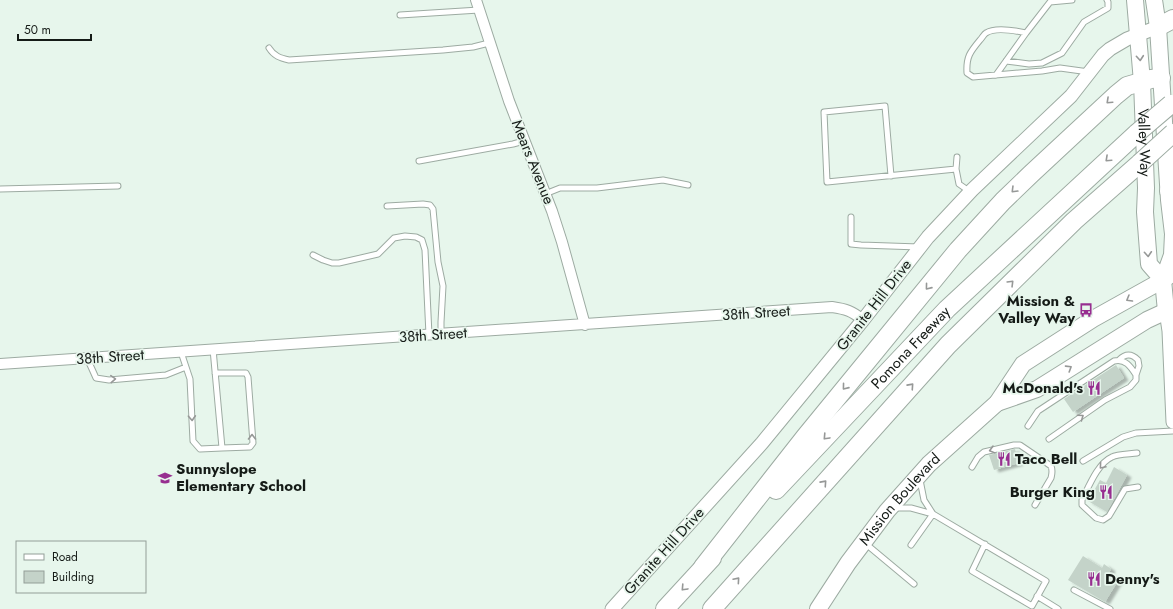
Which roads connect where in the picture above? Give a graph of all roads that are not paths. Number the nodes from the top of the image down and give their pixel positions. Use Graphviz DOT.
graph roads {
  1 [pos="476,0"];
  2 [pos="1068,0"];
  3 [pos="1072,0"];
  4 [pos="1107,0"];
  5 [pos="1135,0"];
  6 [pos="1154,0"];
  7 [pos="479,10"];
  8 [pos="400,15"];
  9 [pos="1165,23"];
  10 [pos="1026,33"];
  11 [pos="1138,34"];
  12 [pos="490,43"];
  13 [pos="269,48"];
  14 [pos="1006,61"];
  15 [pos="1090,72"];
  16 [pos="996,76"];
  17 [pos="1161,78"];
  18 [pos="1142,82"];
  19 [pos="1172,103"];
  20 [pos="1173,134"];
  21 [pos="524,141"];
  22 [pos="957,157"];
  23 [pos="419,161"];
  24 [pos="956,169"];
  25 [pos="891,176"];
  26 [pos="118,186"];
  27 [pos="688,186"];
  28 [pos="0,189"];
  29 [pos="1171,189"];
  30 [pos="970,192"];
  31 [pos="545,194"];
  32 [pos="387,206"];
  33 [pos="851,217"];
  34 [pos="920,247"];
  35 [pos="313,255"];
  36 [pos="1168,277"];
  37 [pos="1170,309"];
  38 [pos="863,320"];
  39 [pos="585,325"];
  40 [pos="441,334"];
  41 [pos="429,335"];
  42 [pos="213,349"];
  43 [pos="181,352"];
  44 [pos="87,358"];
  45 [pos="1119,360"];
  46 [pos="0,364"];
  47 [pos="186,367"];
  48 [pos="1172,368"];
  49 [pos="215,373"];
  50 [pos="1136,375"];
  51 [pos="997,403"];
  52 [pos="1173,422"];
  53 [pos="1028,426"];
  54 [pos="1173,431"];
  55 [pos="1049,439"];
  56 [pos="222,448"];
  57 [pos="1137,453"];
  58 [pos="1083,461"];
  59 [pos="972,467"];
  60 [pos="919,475"];
  61 [pos="1138,487"];
  62 [pos="1034,505"];
  63 [pos="890,508"];
  64 [pos="933,514"];
  65 [pos="863,542"];
  66 [pos="985,544"];
  67 [pos="911,545"];
  68 [pos="703,567"];
  69 [pos="914,584"];
  70 [pos="1074,590"];
  71 [pos="1037,596"];
  72 [pos="821,608"];
  73 [pos="612,609"];
  74 [pos="664,609"];
  75 [pos="712,609"];
  76 [pos="1058,609"];
  77 [pos="1110,609"];
  1 -- 7 [label="street, Mears Avenue"];
  2 -- 3 [label="lane"];
  2 -- 10 [label="lane"];
  4 -- 14 [label="lane"];
  5 -- 11 [label="main road, Valley Way"];
  6 -- 9 [label="main road, Valley Way"];
  7 -- 8 [label="lane"];
  7 -- 12 [label="street, Mears Avenue"];
  9 -- 11 [label="street, Granite Hill Drive"];
  9 -- 17 [label="main road, Valley Way"];
  10 -- 14 [label="lane"];
  10 -- 16 [label="lane"];
  11 -- 15 [label="street, Granite Hill Drive"];
  11 -- 18 [label="main road, Valley Way, one-way"];
  12 -- 13 [label="lane"];
  12 -- 21 [label="street, Mears Avenue"];
  14 -- 16 [label="lane"];
  15 -- 16 [label="lane"];
  15 -- 30 [label="street, Granite Hill Drive"];
  17 -- 18 [label="highway"];
  17 -- 29 [label="main road, Valley Way"];
  18 -- 36 [label="main road, Valley Way, one-way"];
  18 -- 68 [label="highway, one-way"];
  19 -- 68 [label="highway, Pomona Freeway, one-way, bridge"];
  75 -- 20 [label="highway, Pomona Freeway, one-way, bridge"];
  21 -- 23 [label="lane"];
  21 -- 31 [label="street, Mears Avenue"];
  22 -- 24 [label="lane"];
  24 -- 25 [label="lane"];
  24 -- 30 [label="lane"];
  25 -- 25 [label="lane"];
  26 -- 28 [label="lane"];
  27 -- 31 [label="lane"];
  29 -- 36 [label="main road, Valley Way"];
  30 -- 34 [label="street, Granite Hill Drive"];
  31 -- 39 [label="street, Mears Avenue"];
  32 -- 40 [label="lane"];
  33 -- 34 [label="lane"];
  34 -- 38 [label="street, Granite Hill Drive"];
  35 -- 41 [label="lane"];
  36 -- 37 [label="main road, Valley Way"];
  36 -- 51 [label="main road, Mission Boulevard, one-way"];
  37 -- 48 [label="street, Valley Way"];
  51 -- 37 [label="main road, Mission Boulevard, one-way"];
  38 -- 39 [label="street, 38th Street"];
  38 -- 73 [label="street, Granite Hill Drive"];
  39 -- 40 [label="street, 38th Street"];
  40 -- 41 [label="street, 38th Street"];
  41 -- 42 [label="street, 38th Street"];
  42 -- 43 [label="street, 38th Street"];
  42 -- 49 [label="lane"];
  43 -- 44 [label="street, 38th Street"];
  43 -- 47 [label="lane"];
  44 -- 46 [label="street, 38th Street"];
  44 -- 47 [label="lane, one-way"];
  45 -- 50 [label="lane"];
  45 -- 50 [label="lane"];
  45 -- 53 [label="lane"];
  47 -- 56 [label="lane, one-way"];
  48 -- 52 [label="street, Valley Way"];
  49 -- 56 [label="lane"];
  56 -- 49 [label="lane, one-way"];
  55 -- 50 [label="lane, one-way"];
  51 -- 60 [label="main road, Mission Boulevard"];
  54 -- 58 [label="lane"];
  57 -- 61 [label="lane, one-way"];
  62 -- 59 [label="lane, one-way"];
  60 -- 63 [label="main road, Mission Boulevard"];
  60 -- 64 [label="lane"];
  63 -- 64 [label="lane"];
  63 -- 65 [label="main road, Mission Boulevard"];
  64 -- 66 [label="lane"];
  64 -- 67 [label="lane"];
  65 -- 69 [label="lane"];
  65 -- 72 [label="main road, Mission Boulevard"];
  66 -- 71 [label="lane"];
  66 -- 71 [label="lane"];
  68 -- 74 [label="highway, Pomona Freeway, one-way"];
  70 -- 77 [label="lane"];
  71 -- 76 [label="lane"];
}
